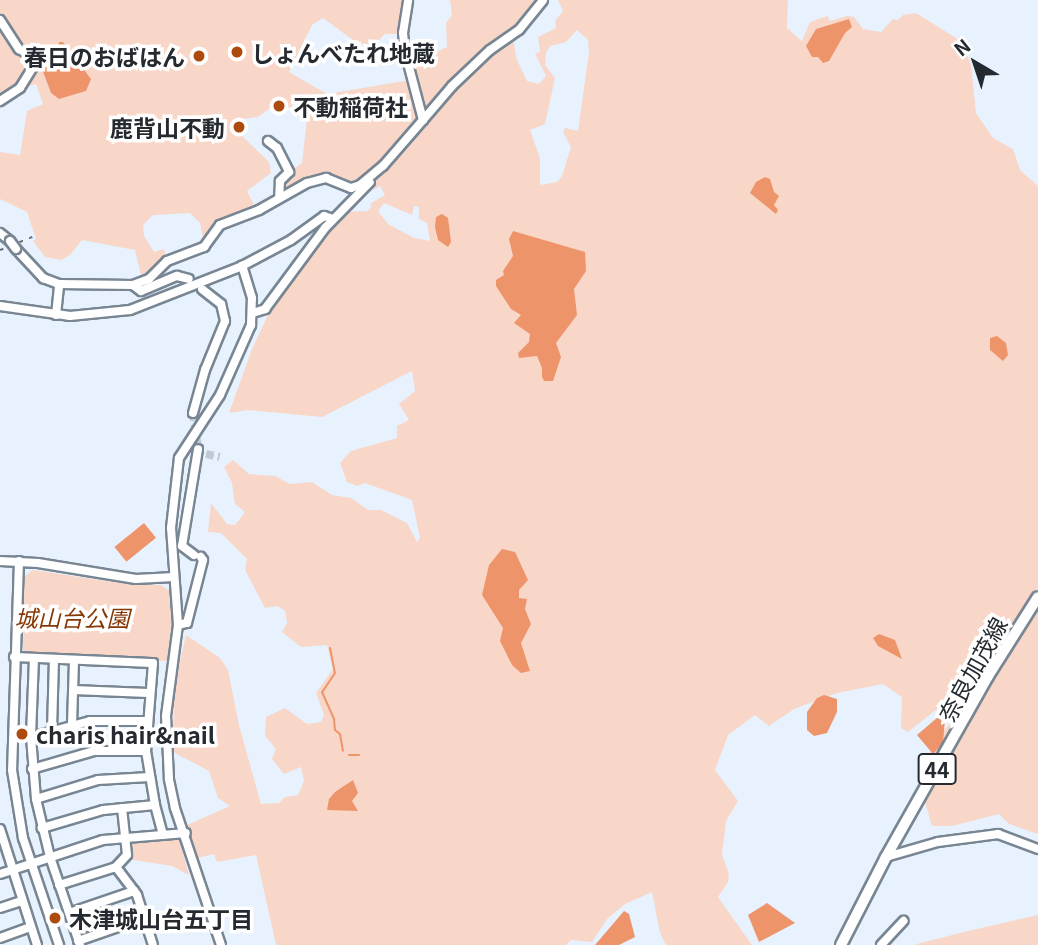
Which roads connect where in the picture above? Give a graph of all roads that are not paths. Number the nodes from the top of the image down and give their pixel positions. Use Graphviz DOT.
graph roads {
  1 [pos="408,0"];
  2 [pos="543,0"];
  3 [pos="0,20"];
  4 [pos="0,101"];
  5 [pos="423,120"];
  6 [pos="268,141"];
  7 [pos="383,166"];
  8 [pos="351,188"];
  9 [pos="279,198"];
  10 [pos="348,204"];
  11 [pos="333,219"];
  12 [pos="0,233"];
  13 [pos="242,267"];
  14 [pos="189,279"];
  15 [pos="59,284"];
  16 [pos="133,285"];
  17 [pos="202,289"];
  18 [pos="0,306"];
  19 [pos="253,313"];
  20 [pos="56,315"];
  21 [pos="193,413"];
  22 [pos="201,452"];
  23 [pos="0,561"];
  24 [pos="19,561"];
  25 [pos="174,577"];
  26 [pos="1038,597"];
  27 [pos="178,625"];
  28 [pos="14,657"];
  29 [pos="34,658"];
  30 [pos="54,660"];
  31 [pos="74,661"];
  32 [pos="73,690"];
  33 [pos="148,693"];
  34 [pos="146,721"];
  35 [pos="72,724"];
  36 [pos="52,730"];
  37 [pos="31,737"];
  38 [pos="146,751"];
  39 [pos="32,769"];
  40 [pos="149,777"];
  41 [pos="36,799"];
  42 [pos="155,806"];
  43 [pos="122,808"];
  44 [pos="42,828"];
  45 [pos="0,829"];
  46 [pos="186,833"];
  47 [pos="163,835"];
  48 [pos="126,838"];
  49 [pos="2,843"];
  50 [pos="1038,849"];
  51 [pos="50,857"];
  52 [pos="886,857"];
  53 [pos="31,863"];
  54 [pos="116,867"];
  55 [pos="12,870"];
  56 [pos="0,874"];
  57 [pos="59,885"];
  58 [pos="134,891"];
  59 [pos="22,901"];
  60 [pos="0,908"];
  61 [pos="69,913"];
  62 [pos="144,918"];
  63 [pos="903,921"];
  64 [pos="31,927"];
  65 [pos="0,938"];
  66 [pos="79,943"];
  67 [pos="37,945"];
  68 [pos="59,945"];
  69 [pos="153,945"];
  70 [pos="221,945"];
  71 [pos="841,945"];
  72 [pos="881,945"];
  1 -- 5 [label="street"];
  2 -- 5 [label="street"];
  3 -- 4 [label="street"];
  5 -- 7 [label="street"];
  6 -- 9 [label="street"];
  7 -- 8 [label="street"];
  7 -- 10 [label="street"];
  8 -- 9 [label="street"];
  8 -- 10 [label="street"];
  9 -- 16 [label="street"];
  10 -- 11 [label="street"];
  11 -- 13 [label="street"];
  11 -- 19 [label="street"];
  12 -- 15 [label="street, bridge"];
  13 -- 19 [label="street"];
  13 -- 20 [label="street"];
  14 -- 16 [label="street"];
  15 -- 16 [label="street"];
  15 -- 20 [label="street"];
  17 -- 21 [label="street"];
  18 -- 20 [label="street"];
  19 -- 25 [label="street"];
  22 -- 27 [label="street"];
  23 -- 24 [label="street"];
  24 -- 25 [label="street"];
  24 -- 28 [label="street"];
  25 -- 27 [label="street"];
  26 -- 52 [label="main road, 奈良加茂線 / 44"];
  27 -- 46 [label="street"];
  28 -- 29 [label="street"];
  28 -- 53 [label="street"];
  29 -- 30 [label="street"];
  29 -- 37 [label="street"];
  30 -- 31 [label="street"];
  30 -- 36 [label="street"];
  31 -- 32 [label="street"];
  31 -- 33 [label="street"];
  32 -- 33 [label="street"];
  32 -- 35 [label="street"];
  33 -- 34 [label="street"];
  34 -- 35 [label="street"];
  34 -- 38 [label="street"];
  35 -- 36 [label="street"];
  36 -- 37 [label="street"];
  37 -- 39 [label="street"];
  38 -- 39 [label="street"];
  38 -- 40 [label="street"];
  39 -- 41 [label="street"];
  40 -- 41 [label="street"];
  40 -- 42 [label="street"];
  41 -- 44 [label="street"];
  42 -- 43 [label="street"];
  42 -- 47 [label="street"];
  43 -- 44 [label="street"];
  43 -- 48 [label="street"];
  44 -- 51 [label="street"];
  45 -- 49 [label="street"];
  46 -- 47 [label="street"];
  46 -- 70 [label="street"];
  47 -- 48 [label="street"];
  48 -- 51 [label="street"];
  48 -- 54 [label="street"];
  49 -- 55 [label="street"];
  50 -- 52 [label="street"];
  51 -- 53 [label="street"];
  51 -- 57 [label="street"];
  52 -- 71 [label="main road, 奈良加茂線 / 44"];
  53 -- 55 [label="street"];
  53 -- 68 [label="street"];
  54 -- 57 [label="street"];
  54 -- 58 [label="street"];
  55 -- 56 [label="street"];
  55 -- 59 [label="street"];
  57 -- 61 [label="street"];
  58 -- 61 [label="street"];
  58 -- 62 [label="street"];
  59 -- 60 [label="street"];
  59 -- 64 [label="street"];
  61 -- 66 [label="street"];
  62 -- 66 [label="street"];
  62 -- 69 [label="street"];
  63 -- 72 [label="street"];
  64 -- 65 [label="street"];
  64 -- 67 [label="street"];
}
